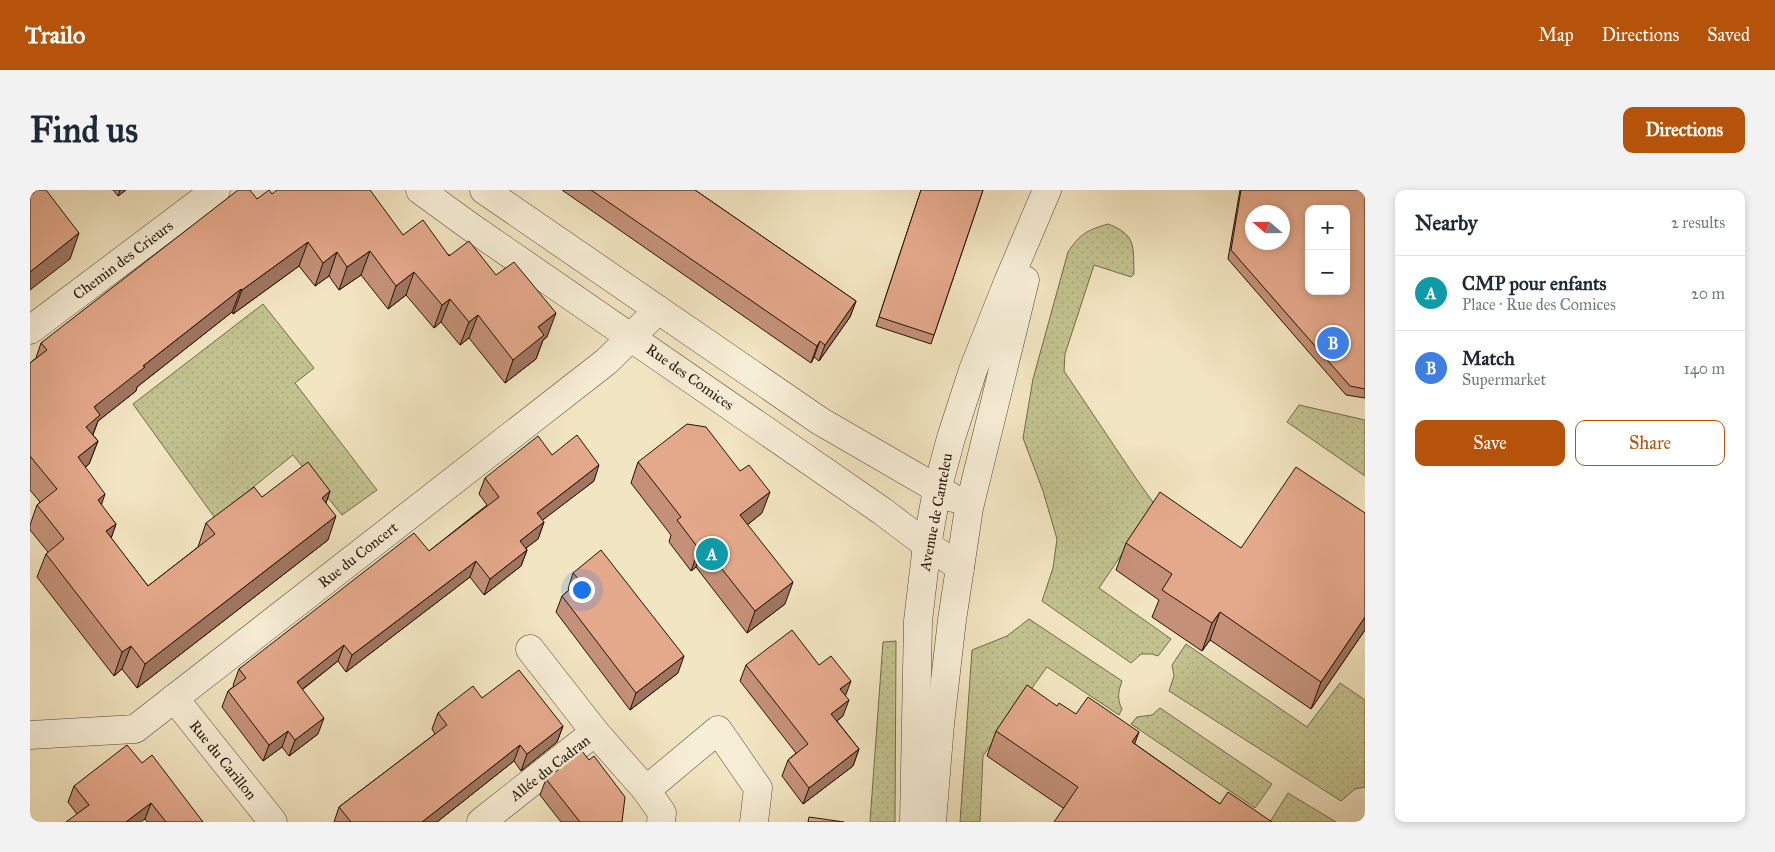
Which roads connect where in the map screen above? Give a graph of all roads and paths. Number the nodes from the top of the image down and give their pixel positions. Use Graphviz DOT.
graph roads {
  1 [pos="216,190"];
  2 [pos="420,190"];
  3 [pos="484,190"];
  4 [pos="1049,190"];
  5 [pos="658,310"];
  6 [pos="30,330"];
  7 [pos="631,336"];
  8 [pos="937,490"];
  9 [pos="969,508"];
  10 [pos="927,545"];
  11 [pos="960,567"];
  12 [pos="530,649"];
  13 [pos="174,698"];
  14 [pos="595,732"];
  15 [pos="30,735"];
  16 [pos="646,790"];
  17 [pos="273,822"];
  18 [pos="481,822"];
  19 [pos="661,822"];
  20 [pos="754,822"];
  21 [pos="914,822"];
  22 [pos="932,822"];
  1 -- 6 [label="street, Chemin des Crieurs"];
  2 -- 7 [label="street, Rue des Comices"];
  3 -- 5 [label="street"];
  4 -- 8 [label="street, Avenue de Canteleu"];
  4 -- 9 [label="street, Avenue de Canteleu"];
  5 -- 7 [label="street, Rue du Concert"];
  5 -- 8 [label="street"];
  7 -- 10 [label="street, Rue des Comices"];
  7 -- 13 [label="street, Rue du Concert"];
  8 -- 9 [label="street"];
  8 -- 10 [label="street, Avenue de Canteleu"];
  9 -- 11 [label="street, Avenue de Canteleu"];
  10 -- 11 [label="street, Rue des Comices"];
  10 -- 21 [label="street, Avenue de Canteleu"];
  11 -- 22 [label="street, Avenue de Canteleu"];
  12 -- 14 [label="street, Allée du Cadran"];
  13 -- 15 [label="street, Rue du Concert"];
  13 -- 17 [label="street, Rue du Carillon"];
  14 -- 16 [label="street, Allée du Cadran"];
  14 -- 18 [label="street, Allée du Cadran"];
  16 -- 19 [label="street, Allée du Cadran"];
  16 -- 20 [label="street"];
}
